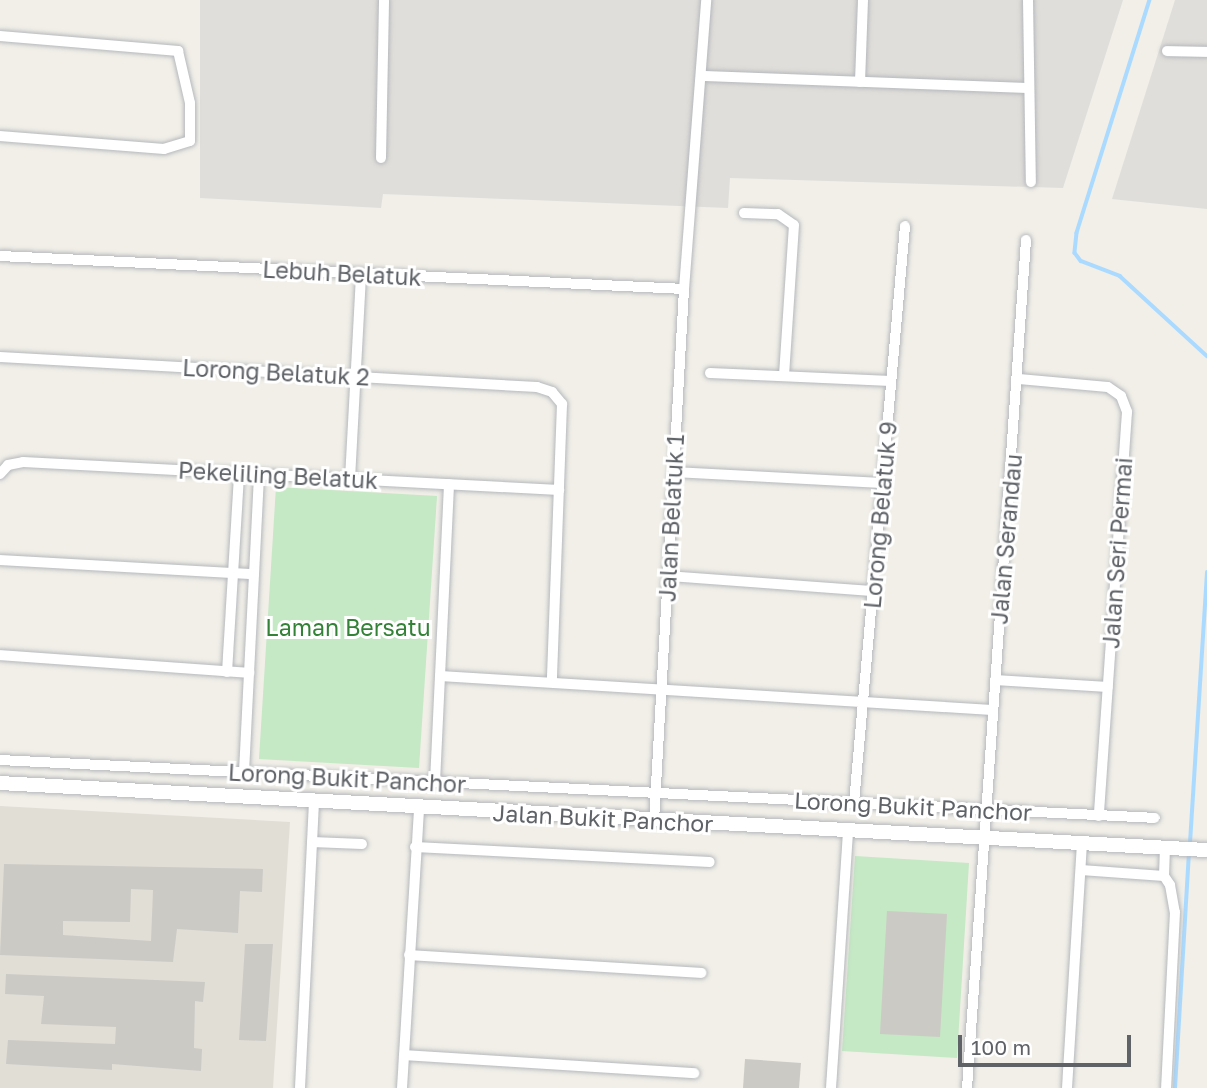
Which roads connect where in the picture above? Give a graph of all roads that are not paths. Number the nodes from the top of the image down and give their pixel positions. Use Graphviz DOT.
graph roads {
  1 [pos="384,0"];
  2 [pos="706,0"];
  3 [pos="863,0"];
  4 [pos="1028,0"];
  5 [pos="0,36"];
  6 [pos="1167,51"];
  7 [pos="1207,52"];
  8 [pos="704,76"];
  9 [pos="860,82"];
  10 [pos="1028,88"];
  11 [pos="0,136"];
  12 [pos="381,158"];
  13 [pos="1031,182"];
  14 [pos="744,213"];
  15 [pos="905,226"];
  16 [pos="1026,240"];
  17 [pos="0,256"];
  18 [pos="360,274"];
  19 [pos="684,289"];
  20 [pos="0,357"];
  21 [pos="710,373"];
  22 [pos="784,376"];
  23 [pos="355,377"];
  24 [pos="1019,379"];
  25 [pos="891,381"];
  26 [pos="674,472"];
  27 [pos="239,473"];
  28 [pos="0,474"];
  29 [pos="259,474"];
  30 [pos="349,479"];
  31 [pos="882,483"];
  32 [pos="449,484"];
  33 [pos="559,490"];
  34 [pos="0,560"];
  35 [pos="233,573"];
  36 [pos="254,574"];
  37 [pos="668,576"];
  38 [pos="873,591"];
  39 [pos="0,654"];
  40 [pos="227,672"];
  41 [pos="249,673"];
  42 [pos="440,676"];
  43 [pos="995,680"];
  44 [pos="552,682"];
  45 [pos="1108,687"];
  46 [pos="662,688"];
  47 [pos="863,701"];
  48 [pos="992,709"];
  49 [pos="0,760"];
  50 [pos="244,772"];
  51 [pos="435,782"];
  52 [pos="0,783"];
  53 [pos="656,793"];
  54 [pos="314,802"];
  55 [pos="854,803"];
  56 [pos="419,808"];
  57 [pos="984,810"];
  58 [pos="1099,816"];
  59 [pos="1155,818"];
  60 [pos="654,821"];
  61 [pos="848,831"];
  62 [pos="983,838"];
  63 [pos="312,842"];
  64 [pos="362,844"];
  65 [pos="1082,844"];
  66 [pos="415,847"];
  67 [pos="1165,848"];
  68 [pos="1205,850"];
  69 [pos="710,862"];
  70 [pos="1081,870"];
  71 [pos="1164,876"];
  72 [pos="409,955"];
  73 [pos="701,973"];
  74 [pos="404,1055"];
  75 [pos="694,1073"];
  76 [pos="300,1088"];
  77 [pos="401,1088"];
  78 [pos="831,1088"];
  79 [pos="967,1088"];
  80 [pos="1068,1088"];
  81 [pos="1166,1088"];
  1 -- 12 [label="street"];
  2 -- 8 [label="street, Jalan Belatuk 1"];
  3 -- 9 [label="street"];
  4 -- 10 [label="street"];
  5 -- 11 [label="street"];
  6 -- 7 [label="street"];
  8 -- 9 [label="street"];
  8 -- 19 [label="street, Jalan Belatuk 1"];
  9 -- 10 [label="street"];
  10 -- 13 [label="street"];
  14 -- 22 [label="street"];
  15 -- 25 [label="street, Lorong Belatuk 9"];
  16 -- 24 [label="street, Jalan Serandau"];
  17 -- 18 [label="street, Lebuh Belatuk"];
  18 -- 19 [label="street, Lebuh Belatuk"];
  18 -- 23 [label="street"];
  19 -- 26 [label="street, Jalan Belatuk 1"];
  20 -- 23 [label="street, Lorong Belatuk 2"];
  21 -- 22 [label="street"];
  22 -- 25 [label="street"];
  23 -- 30 [label="street"];
  23 -- 33 [label="street, Lorong Belatuk 2"];
  24 -- 43 [label="street, Jalan Serandau"];
  24 -- 45 [label="street, Jalan Seri Permai"];
  25 -- 31 [label="street, Lorong Belatuk 9"];
  26 -- 31 [label="street"];
  26 -- 37 [label="street, Jalan Belatuk 1"];
  27 -- 28 [label="street, Pekeliling Belatuk"];
  27 -- 29 [label="street, Pekeliling Belatuk"];
  27 -- 35 [label="street"];
  29 -- 30 [label="street, Pekeliling Belatuk"];
  29 -- 36 [label="street"];
  30 -- 32 [label="street, Pekeliling Belatuk"];
  31 -- 38 [label="street, Lorong Belatuk 9"];
  32 -- 33 [label="street, Pekeliling Belatuk"];
  32 -- 42 [label="street"];
  33 -- 44 [label="street"];
  34 -- 35 [label="street"];
  35 -- 36 [label="street"];
  35 -- 40 [label="street"];
  36 -- 41 [label="street"];
  37 -- 38 [label="street"];
  37 -- 46 [label="street, Jalan Belatuk 1"];
  38 -- 47 [label="street, Lorong Belatuk 9"];
  39 -- 40 [label="street"];
  40 -- 41 [label="street"];
  41 -- 50 [label="street"];
  42 -- 44 [label="street"];
  42 -- 51 [label="street"];
  43 -- 45 [label="street"];
  43 -- 48 [label="street, Jalan Serandau"];
  44 -- 46 [label="street"];
  45 -- 58 [label="street, Jalan Seri Permai"];
  46 -- 47 [label="street"];
  46 -- 53 [label="street, Jalan Belatuk 1"];
  47 -- 48 [label="street"];
  47 -- 55 [label="street, Lorong Belatuk 9"];
  48 -- 57 [label="street, Jalan Serandau"];
  49 -- 50 [label="street, Lorong Bukit Panchor"];
  50 -- 51 [label="street, Lorong Bukit Panchor"];
  51 -- 53 [label="street, Lorong Bukit Panchor"];
  52 -- 54 [label="main road, Jalan Bukit Panchor"];
  53 -- 55 [label="street, Lorong Bukit Panchor"];
  53 -- 60 [label="street, Jalan Belatuk 1"];
  54 -- 56 [label="main road, Jalan Bukit Panchor"];
  54 -- 63 [label="street"];
  55 -- 57 [label="street, Lorong Bukit Panchor"];
  56 -- 60 [label="main road, Jalan Bukit Panchor"];
  56 -- 66 [label="street"];
  57 -- 58 [label="street, Lorong Bukit Panchor"];
  57 -- 62 [label="street, Jalan Serandau"];
  58 -- 59 [label="street, Lorong Bukit Panchor"];
  60 -- 61 [label="main road, Jalan Bukit Panchor"];
  61 -- 62 [label="main road, Jalan Bukit Panchor"];
  61 -- 78 [label="street"];
  62 -- 65 [label="main road, Jalan Bukit Panchor"];
  62 -- 79 [label="street, Jalan Serandau"];
  63 -- 64 [label="street"];
  63 -- 76 [label="street"];
  65 -- 67 [label="main road, Jalan Bukit Panchor"];
  65 -- 70 [label="street"];
  66 -- 69 [label="street"];
  66 -- 72 [label="street"];
  67 -- 68 [label="main road, Jalan Bukit Panchor"];
  67 -- 71 [label="street"];
  70 -- 71 [label="street"];
  70 -- 80 [label="street"];
  71 -- 81 [label="street"];
  72 -- 73 [label="street"];
  72 -- 74 [label="street"];
  74 -- 75 [label="street"];
  74 -- 77 [label="street"];
}
